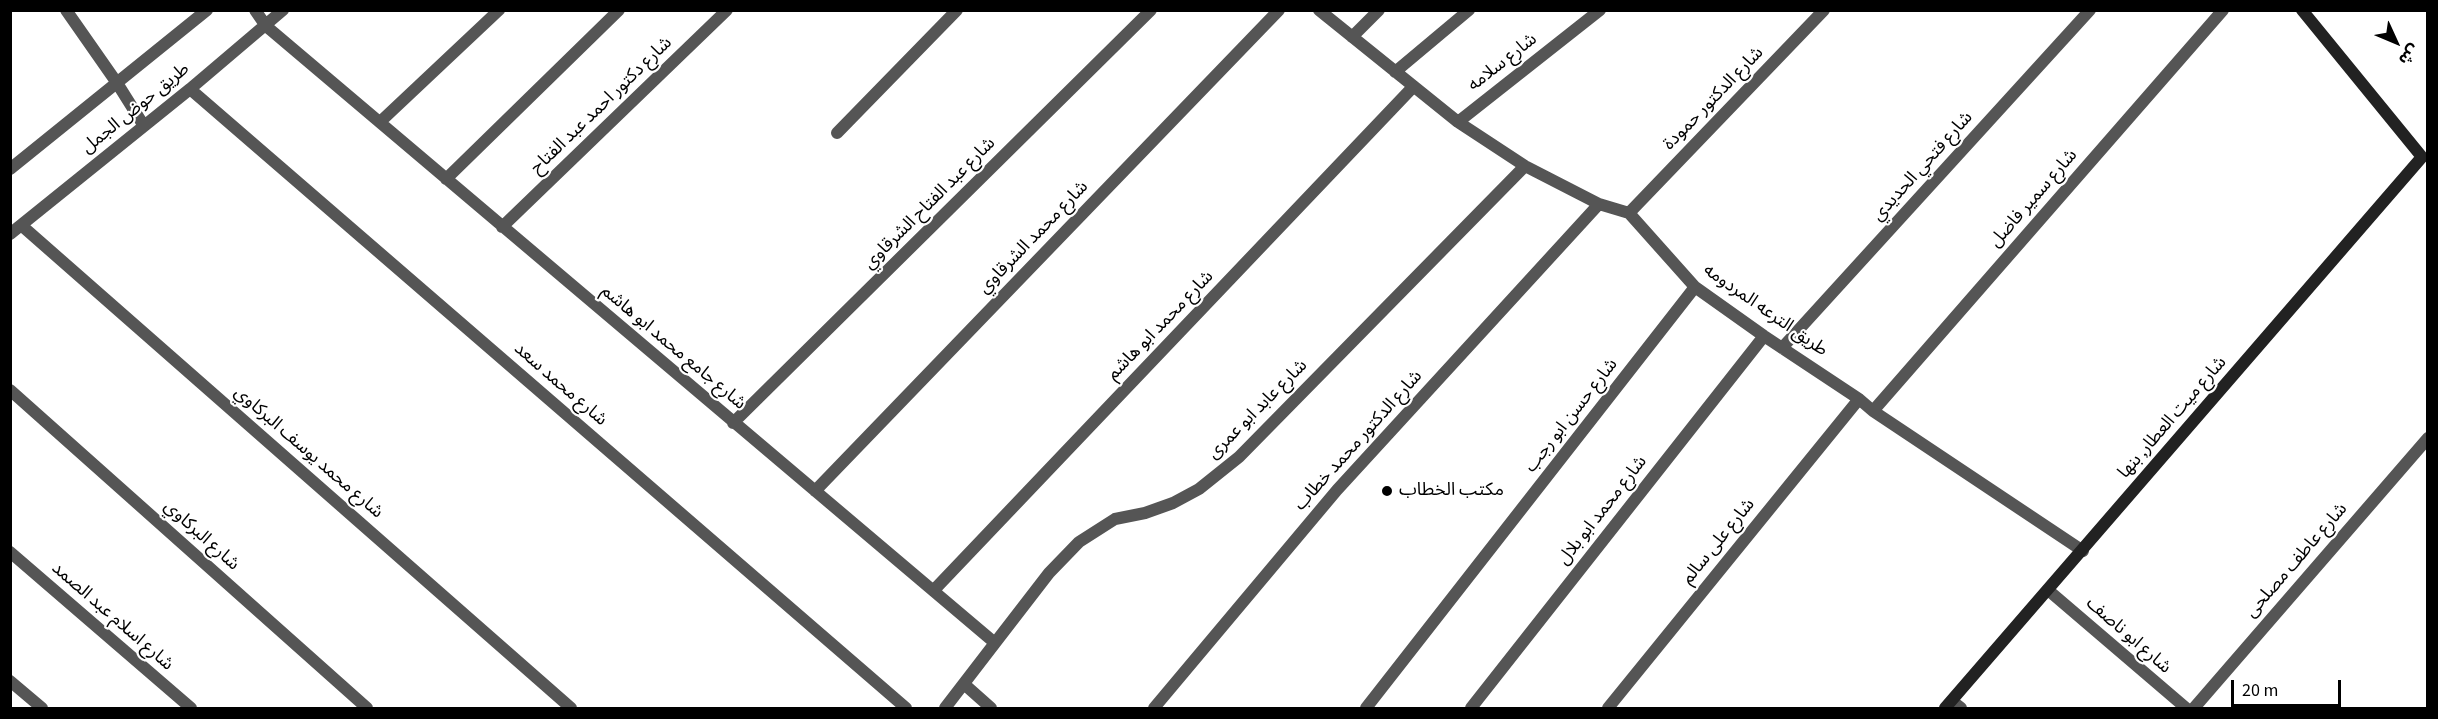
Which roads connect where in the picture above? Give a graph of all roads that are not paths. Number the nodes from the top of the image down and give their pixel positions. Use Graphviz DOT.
graph roads {
  1 [pos="66,10"];
  2 [pos="207,10"];
  3 [pos="255,10"];
  4 [pos="283,10"];
  5 [pos="499,10"];
  6 [pos="619,10"];
  7 [pos="727,10"];
  8 [pos="957,10"];
  9 [pos="1151,10"];
  10 [pos="1280,10"];
  11 [pos="1319,10"];
  12 [pos="1379,10"];
  13 [pos="1469,10"];
  14 [pos="1600,10"];
  15 [pos="1824,10"];
  16 [pos="2090,10"];
  17 [pos="2223,10"];
  18 [pos="2301,10"];
  19 [pos="266,26"];
  20 [pos="1352,37"];
  21 [pos="1395,72"];
  22 [pos="117,83"];
  23 [pos="1413,87"];
  24 [pos="190,89"];
  25 [pos="380,122"];
  26 [pos="1458,122"];
  27 [pos="144,126"];
  28 [pos="837,133"];
  29 [pos="2425,154"];
  30 [pos="1525,166"];
  31 [pos="10,169"];
  32 [pos="446,179"];
  33 [pos="1599,204"];
  34 [pos="1629,213"];
  35 [pos="21,225"];
  36 [pos="502,227"];
  37 [pos="10,234"];
  38 [pos="1695,287"];
  39 [pos="1764,336"];
  40 [pos="1782,348"];
  41 [pos="10,390"];
  42 [pos="1859,399"];
  43 [pos="1873,411"];
  44 [pos="733,423"];
  45 [pos="2427,438"];
  46 [pos="815,491"];
  47 [pos="2082,551"];
  48 [pos="10,552"];
  49 [pos="934,590"];
  50 [pos="2048,590"];
  51 [pos="995,643"];
  52 [pos="10,681"];
  53 [pos="964,684"];
  54 [pos="1953,706"];
  55 [pos="42,708"];
  56 [pos="191,708"];
  57 [pos="367,708"];
  58 [pos="571,708"];
  59 [pos="906,708"];
  60 [pos="945,708"];
  61 [pos="992,708"];
  62 [pos="1154,708"];
  63 [pos="1366,708"];
  64 [pos="1471,708"];
  65 [pos="1608,708"];
  66 [pos="2186,708"];
  67 [pos="2194,708"];
  1 -- 22 [label="street"];
  2 -- 22 [label="street, طريق حوض الجمل"];
  3 -- 19 [label="street, شارع جامع محمد ابو هاشم"];
  4 -- 19 [label="street, طريق حوض الجمل"];
  5 -- 25 [label="street"];
  6 -- 32 [label="street"];
  7 -- 36 [label="street, شارع دكتور احمد عبد الفتاح"];
  8 -- 28 [label="street"];
  9 -- 44 [label="street, شارع عبد الفتاح الشرقاوي"];
  10 -- 46 [label="street, شارع محمد الشرقاوي"];
  11 -- 20 [label="street"];
  12 -- 20 [label="street"];
  13 -- 21 [label="street"];
  14 -- 26 [label="street, شارع سلامه"];
  15 -- 34 [label="street, شارع الدكتور حمودة"];
  16 -- 40 [label="street, شارع فتحي الحديدي"];
  17 -- 43 [label="street, شارع سمير فاضل"];
  18 -- 29 [label="main road"];
  19 -- 24 [label="street, طريق حوض الجمل"];
  19 -- 25 [label="street, شارع جامع محمد ابو هاشم"];
  20 -- 21 [label="street"];
  21 -- 23 [label="street"];
  22 -- 27 [label="street"];
  22 -- 31 [label="street, طريق حوض الجمل"];
  23 -- 26 [label="street"];
  23 -- 49 [label="street, شارع محمد ابو هاشم"];
  24 -- 27 [label="street, طريق حوض الجمل"];
  24 -- 59 [label="street, شارع محمد سعد"];
  25 -- 32 [label="street, شارع جامع محمد ابو هاشم"];
  26 -- 30 [label="street"];
  27 -- 35 [label="street, طريق حوض الجمل"];
  29 -- 47 [label="main road, شارع ميت العطار, بنها"];
  30 -- 33 [label="street"];
  30 -- 51 [label="street, شارع عابد ابو عمرى"];
  32 -- 36 [label="street, شارع جامع محمد ابو هاشم"];
  33 -- 34 [label="street"];
  33 -- 62 [label="street, شارع الدكتور محمد خطاب"];
  34 -- 38 [label="street, طريق الترعه المردومه"];
  35 -- 37 [label="street, طريق حوض الجمل"];
  35 -- 58 [label="street, شارع محمد يوسف البركاوي"];
  36 -- 44 [label="street, شارع جامع محمد ابو هاشم"];
  38 -- 39 [label="street, طريق الترعه المردومه"];
  38 -- 63 [label="street, شارع حسن ابو رجب"];
  39 -- 40 [label="street, طريق الترعه المردومه"];
  39 -- 64 [label="street, شارع محمد ابو بلال"];
  40 -- 42 [label="street, طريق الترعه المردومه"];
  41 -- 57 [label="street, شارع البركاوي"];
  42 -- 43 [label="street, طريق الترعه المردومه"];
  42 -- 65 [label="street, شارع على سالم"];
  43 -- 47 [label="street, طريق الترعه المردومه"];
  44 -- 46 [label="street, شارع جامع محمد ابو هاشم"];
  45 -- 67 [label="street, شارع عاطف مصلحى"];
  46 -- 49 [label="street, شارع جامع محمد ابو هاشم"];
  47 -- 50 [label="main road, شارع ميت العطار, بنها"];
  48 -- 56 [label="street, شارع اسلام عبد الصمد"];
  49 -- 51 [label="street, شارع جامع محمد ابو هاشم"];
  50 -- 54 [label="main road, شارع ميت العطار, بنها"];
  50 -- 66 [label="street, شارع ابو ناصف"];
  51 -- 53 [label="street"];
  52 -- 55 [label="street"];
  53 -- 60 [label="street"];
  53 -- 61 [label="street"];
}
